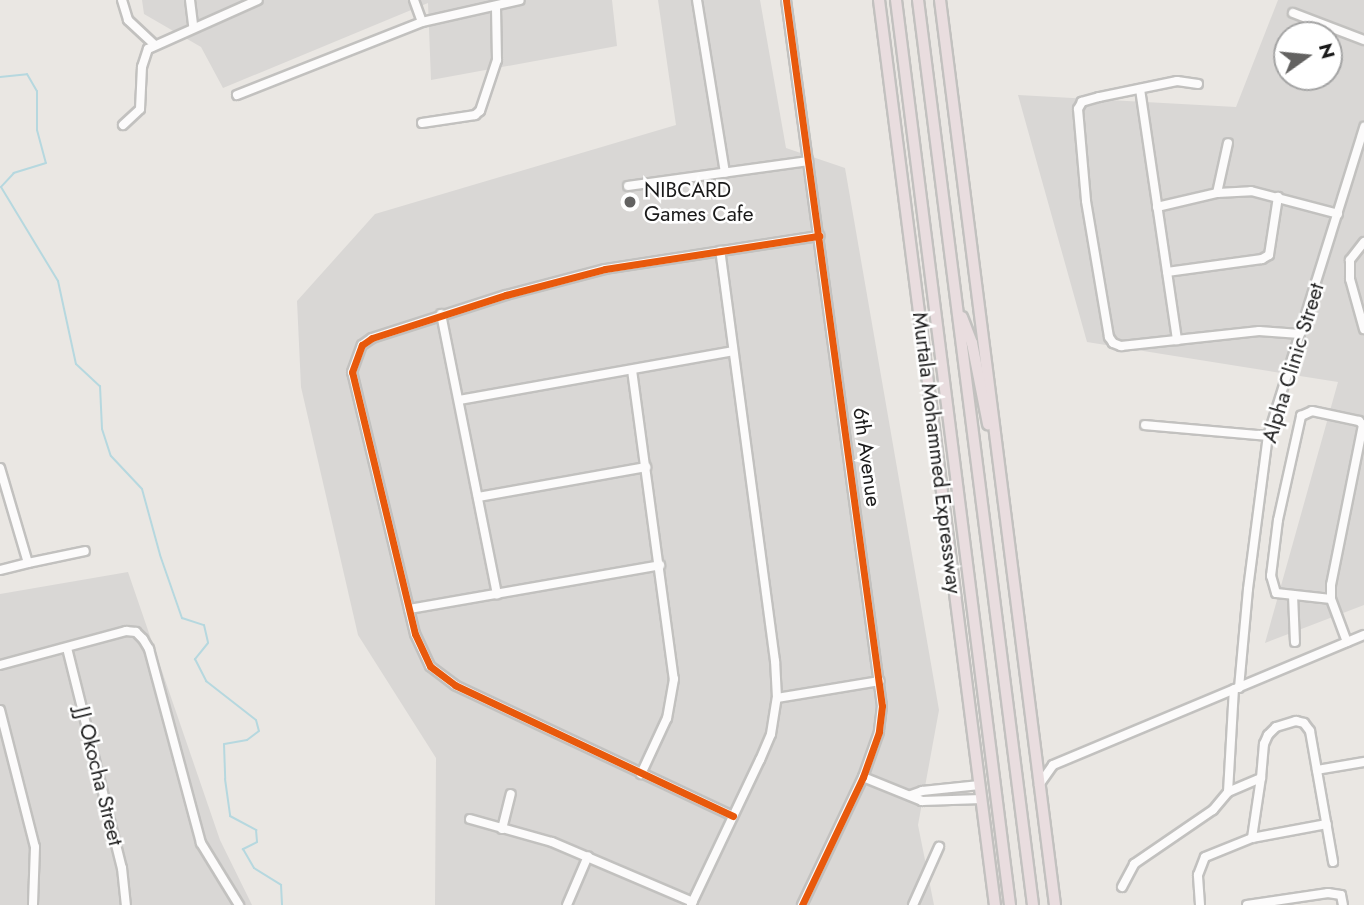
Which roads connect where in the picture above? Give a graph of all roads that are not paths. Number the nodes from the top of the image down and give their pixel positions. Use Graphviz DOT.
graph roads {
  1 [pos="122,0"];
  2 [pos="190,0"];
  3 [pos="258,0"];
  4 [pos="414,0"];
  5 [pos="520,0"];
  6 [pos="697,0"];
  7 [pos="786,0"];
  8 [pos="879,0"];
  9 [pos="895,0"];
  10 [pos="918,0"];
  11 [pos="940,0"];
  12 [pos="496,6"];
  13 [pos="1293,13"];
  14 [pos="422,22"];
  15 [pos="193,26"];
  16 [pos="1364,40"];
  17 [pos="154,44"];
  18 [pos="1198,84"];
  19 [pos="1140,89"];
  20 [pos="237,96"];
  21 [pos="422,124"];
  22 [pos="122,125"];
  23 [pos="1364,127"];
  24 [pos="1227,143"];
  25 [pos="808,161"];
  26 [pos="725,173"];
  27 [pos="628,186"];
  28 [pos="1217,193"];
  29 [pos="1278,197"];
  30 [pos="1157,207"];
  31 [pos="1338,214"];
  32 [pos="819,236"];
  33 [pos="1364,242"];
  34 [pos="720,251"];
  35 [pos="1167,272"];
  36 [pos="956,301"];
  37 [pos="441,314"];
  38 [pos="1364,329"];
  39 [pos="1300,334"];
  40 [pos="1177,340"];
  41 [pos="939,341"];
  42 [pos="733,351"];
  43 [pos="632,370"];
  44 [pos="459,400"];
  45 [pos="931,410"];
  46 [pos="1145,425"];
  47 [pos="1268,436"];
  48 [pos="999,464"];
  49 [pos="646,467"];
  50 [pos="0,468"];
  51 [pos="478,497"];
  52 [pos="85,551"];
  53 [pos="28,563"];
  54 [pos="660,565"];
  55 [pos="0,570"];
  56 [pos="497,593"];
  57 [pos="1293,595"];
  58 [pos="1331,599"];
  59 [pos="409,610"];
  60 [pos="1364,635"];
  61 [pos="1295,642"];
  62 [pos="1347,642"];
  63 [pos="67,648"];
  64 [pos="0,665"];
  65 [pos="880,681"];
  66 [pos="1237,688"];
  67 [pos="777,698"];
  68 [pos="0,710"];
  69 [pos="1035,756"];
  70 [pos="1364,762"];
  71 [pos="1053,765"];
  72 [pos="1317,770"];
  73 [pos="641,774"];
  74 [pos="863,776"];
  75 [pos="1261,778"];
  76 [pos="980,785"];
  77 [pos="1039,785"];
  78 [pos="1228,792"];
  79 [pos="510,794"];
  80 [pos="911,796"];
  81 [pos="982,799"];
  82 [pos="733,816"];
  83 [pos="470,820"];
  84 [pos="1327,824"];
  85 [pos="502,829"];
  86 [pos="1252,838"];
  87 [pos="939,847"];
  88 [pos="588,856"];
  89 [pos="1333,862"];
  90 [pos="1122,887"];
  91 [pos="1298,901"];
  92 [pos="692,904"];
  93 [pos="33,905"];
  94 [pos="126,905"];
  95 [pos="239,905"];
  96 [pos="567,905"];
  97 [pos="802,905"];
  98 [pos="913,905"];
  99 [pos="995,905"];
  100 [pos="1010,905"];
  101 [pos="1033,905"];
  102 [pos="1055,905"];
  103 [pos="1200,905"];
  104 [pos="1247,905"];
  105 [pos="1343,905"];
  1 -- 17 [label="street"];
  2 -- 15 [label="street"];
  3 -- 15 [label="street"];
  4 -- 14 [label="street"];
  5 -- 12 [label="street"];
  6 -- 26 [label="street"];
  7 -- 25 [label="street, 6th Avenue"];
  8 -- 45 [label="highway, Murtala Mohammed Expressway"];
  9 -- 41 [label="highway, Murtala Mohammed Expressway"];
  10 -- 36 [label="highway, Murtala Mohammed Expressway"];
  11 -- 48 [label="highway"];
  12 -- 14 [label="street"];
  12 -- 21 [label="street"];
  13 -- 16 [label="street"];
  14 -- 20 [label="street"];
  15 -- 17 [label="street"];
  17 -- 22 [label="street"];
  18 -- 19 [label="street"];
  19 -- 30 [label="street"];
  19 -- 40 [label="street"];
  23 -- 31 [label="street, Alpha Clinic Street"];
  24 -- 28 [label="street"];
  25 -- 26 [label="street"];
  25 -- 32 [label="street, 6th Avenue"];
  26 -- 27 [label="street"];
  28 -- 29 [label="street"];
  28 -- 30 [label="street"];
  29 -- 31 [label="street"];
  29 -- 35 [label="street"];
  30 -- 35 [label="street"];
  31 -- 39 [label="street, Alpha Clinic Street"];
  32 -- 34 [label="street"];
  32 -- 65 [label="street, 6th Avenue"];
  33 -- 38 [label="street"];
  34 -- 37 [label="street"];
  34 -- 42 [label="street"];
  35 -- 40 [label="street"];
  36 -- 48 [label="highway"];
  36 -- 101 [label="highway, Murtala Mohammed Expressway"];
  37 -- 44 [label="street"];
  37 -- 59 [label="street"];
  39 -- 40 [label="street"];
  39 -- 47 [label="street, Alpha Clinic Street"];
  41 -- 45 [label="highway"];
  41 -- 100 [label="highway, Murtala Mohammed Expressway"];
  42 -- 43 [label="street"];
  42 -- 67 [label="street"];
  43 -- 44 [label="street"];
  43 -- 49 [label="street"];
  44 -- 51 [label="street"];
  45 -- 76 [label="highway, Murtala Mohammed Expressway"];
  46 -- 47 [label="street"];
  47 -- 66 [label="street, Alpha Clinic Street"];
  48 -- 69 [label="highway"];
  49 -- 51 [label="street"];
  49 -- 54 [label="street"];
  50 -- 53 [label="street"];
  51 -- 56 [label="street"];
  52 -- 53 [label="street"];
  53 -- 55 [label="street"];
  54 -- 56 [label="street"];
  54 -- 73 [label="street"];
  56 -- 59 [label="street"];
  57 -- 58 [label="street"];
  57 -- 58 [label="street"];
  57 -- 61 [label="street"];
  58 -- 62 [label="street"];
  59 -- 73 [label="street"];
  60 -- 62 [label="street"];
  62 -- 66 [label="street"];
  63 -- 64 [label="street"];
  63 -- 94 [label="street, JJ Okocha Street"];
  63 -- 95 [label="street"];
  65 -- 67 [label="street"];
  65 -- 74 [label="street, 6th Avenue"];
  66 -- 71 [label="street"];
  66 -- 78 [label="street, Alpha Clinic Street"];
  67 -- 82 [label="street"];
  68 -- 93 [label="street"];
  69 -- 71 [label="street"];
  69 -- 77 [label="highway"];
  70 -- 72 [label="street"];
  71 -- 77 [label="street"];
  72 -- 75 [label="street"];
  72 -- 84 [label="street"];
  73 -- 82 [label="street"];
  74 -- 80 [label="street"];
  74 -- 97 [label="street, 6th Avenue"];
  75 -- 78 [label="street"];
  75 -- 86 [label="street"];
  76 -- 80 [label="street"];
  76 -- 81 [label="highway, Murtala Mohammed Expressway"];
  77 -- 102 [label="highway"];
  78 -- 90 [label="street"];
  79 -- 85 [label="street"];
  80 -- 81 [label="street"];
  81 -- 99 [label="highway, Murtala Mohammed Expressway"];
  82 -- 92 [label="street"];
  83 -- 85 [label="street"];
  84 -- 86 [label="street"];
  84 -- 89 [label="street"];
  85 -- 88 [label="street"];
  86 -- 103 [label="street"];
  87 -- 98 [label="street"];
  88 -- 92 [label="street"];
  88 -- 96 [label="street"];
  91 -- 104 [label="street"];
  91 -- 105 [label="street"];
}
